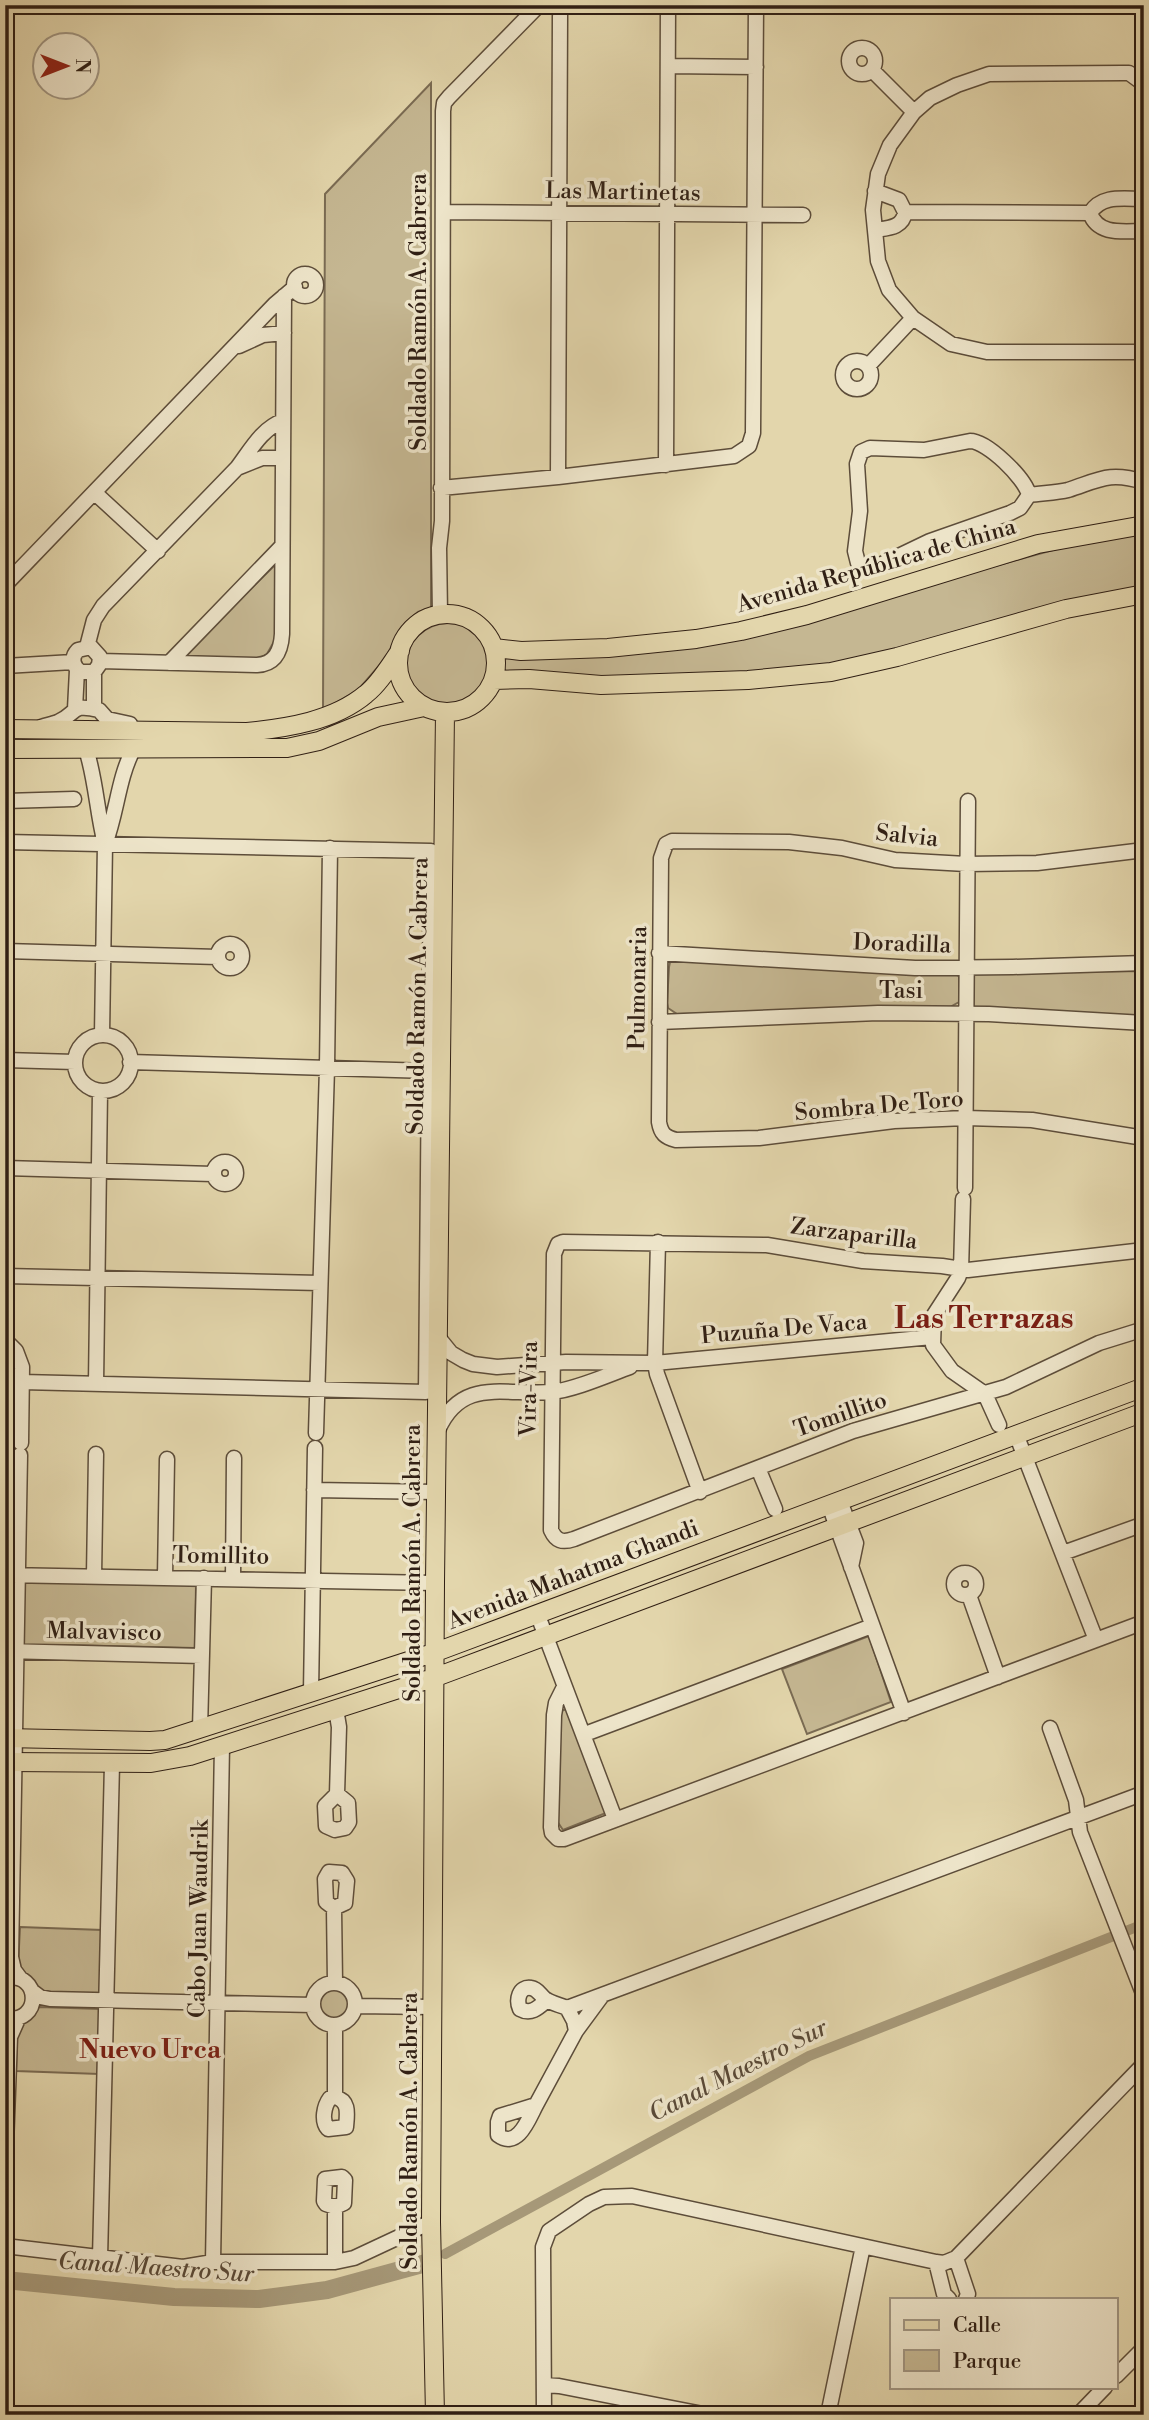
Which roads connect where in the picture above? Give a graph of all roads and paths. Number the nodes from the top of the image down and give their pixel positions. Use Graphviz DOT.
graph roads {
  1 [pos="539,5"];
  2 [pos="557,5"];
  3 [pos="668,5"];
  4 [pos="756,5"];
  5 [pos="668,66"];
  6 [pos="756,67"];
  7 [pos="872,70"];
  8 [pos="1144,84"];
  9 [pos="914,112"];
  10 [pos="875,191"];
  11 [pos="1144,199"];
  12 [pos="443,212"];
  13 [pos="905,212"];
  14 [pos="559,213"];
  15 [pos="1090,213"];
  16 [pos="667,214"];
  17 [pos="755,215"];
  18 [pos="803,215"];
  19 [pos="875,230"];
  20 [pos="1144,231"];
  21 [pos="913,318"];
  22 [pos="284,333"];
  23 [pos="1142,352"];
  24 [pos="223,357"];
  25 [pos="868,366"];
  26 [pos="283,421"];
  27 [pos="283,458"];
  28 [pos="666,465"];
  29 [pos="237,468"];
  30 [pos="558,477"];
  31 [pos="1144,482"];
  32 [pos="441,488"];
  33 [pos="95,493"];
  34 [pos="1029,495"];
  35 [pos="442,521"];
  36 [pos="1144,525"];
  37 [pos="282,546"];
  38 [pos="158,551"];
  39 [pos="5,585"];
  40 [pos="1144,594"];
  41 [pos="445,614"];
  42 [pos="87,646"];
  43 [pos="494,648"];
  44 [pos="400,651"];
  45 [pos="169,663"];
  46 [pos="5,666"];
  47 [pos="75,666"];
  48 [pos="97,666"];
  49 [pos="494,680"];
  50 [pos="424,707"];
  51 [pos="75,709"];
  52 [pos="94,709"];
  53 [pos="445,712"];
  54 [pos="5,729"];
  55 [pos="33,729"];
  56 [pos="173,732"];
  57 [pos="86,749"];
  58 [pos="133,750"];
  59 [pos="8,752"];
  60 [pos="74,799"];
  61 [pos="5,801"];
  62 [pos="968,801"];
  63 [pos="5,842"];
  64 [pos="105,844"];
  65 [pos="666,845"];
  66 [pos="330,848"];
  67 [pos="1144,850"];
  68 [pos="966,864"];
  69 [pos="5,951"];
  70 [pos="659,953"];
  71 [pos="103,954"];
  72 [pos="218,957"];
  73 [pos="1144,963"];
  74 [pos="965,968"];
  75 [pos="965,1013"];
  76 [pos="659,1022"];
  77 [pos="1144,1023"];
  78 [pos="102,1035"];
  79 [pos="5,1059"];
  80 [pos="75,1062"];
  81 [pos="131,1062"];
  82 [pos="327,1068"];
  83 [pos="429,1071"];
  84 [pos="100,1091"];
  85 [pos="966,1118"];
  86 [pos="661,1132"];
  87 [pos="1144,1138"];
  88 [pos="5,1168"];
  89 [pos="99,1169"];
  90 [pos="214,1174"];
  91 [pos="658,1242"];
  92 [pos="558,1244"];
  93 [pos="1144,1250"];
  94 [pos="961,1270"];
  95 [pos="5,1276"];
  96 [pos="98,1278"];
  97 [pos="320,1283"];
  98 [pos="1144,1329"];
  99 [pos="438,1337"];
  100 [pos="932,1337"];
  101 [pos="5,1340"];
  102 [pos="552,1363"];
  103 [pos="648,1364"];
  104 [pos="497,1367"];
  105 [pos="22,1382"];
  106 [pos="96,1384"];
  107 [pos="1144,1387"];
  108 [pos="317,1390"];
  109 [pos="498,1392"];
  110 [pos="551,1392"];
  111 [pos="985,1394"];
  112 [pos="1144,1412"];
  113 [pos="999,1425"];
  114 [pos="437,1432"];
  115 [pos="1016,1434"];
  116 [pos="96,1454"];
  117 [pos="1026,1456"];
  118 [pos="234,1458"];
  119 [pos="167,1459"];
  120 [pos="758,1468"];
  121 [pos="314,1490"];
  122 [pos="436,1492"];
  123 [pos="700,1492"];
  124 [pos="834,1503"];
  125 [pos="775,1508"];
  126 [pos="842,1524"];
  127 [pos="1144,1524"];
  128 [pos="554,1536"];
  129 [pos="1063,1553"];
  130 [pos="11,1576"];
  131 [pos="94,1576"];
  132 [pos="165,1577"];
  133 [pos="204,1578"];
  134 [pos="233,1579"];
  135 [pos="313,1580"];
  136 [pos="435,1583"];
  137 [pos="969,1595"];
  138 [pos="537,1613"];
  139 [pos="1144,1622"];
  140 [pos="872,1626"];
  141 [pos="544,1635"];
  142 [pos="1096,1640"];
  143 [pos="11,1651"];
  144 [pos="436,1652"];
  145 [pos="202,1656"];
  146 [pos="436,1677"];
  147 [pos="998,1677"];
  148 [pos="564,1687"];
  149 [pos="311,1692"];
  150 [pos="336,1709"];
  151 [pos="904,1713"];
  152 [pos="1050,1728"];
  153 [pos="200,1729"];
  154 [pos="585,1734"];
  155 [pos="11,1738"];
  156 [pos="222,1745"];
  157 [pos="10,1762"];
  158 [pos="112,1764"];
  159 [pos="1144,1793"];
  160 [pos="337,1794"];
  161 [pos="1079,1817"];
  162 [pos="615,1819"];
  163 [pos="334,1908"];
  164 [pos="10,1977"];
  165 [pos="335,1983"];
  166 [pos="32,1991"];
  167 [pos="1144,1996"];
  168 [pos="601,1997"];
  169 [pos="50,1999"];
  170 [pos="547,2000"];
  171 [pos="107,2001"];
  172 [pos="219,2004"];
  173 [pos="313,2005"];
  174 [pos="356,2006"];
  175 [pos="433,2007"];
  176 [pos="567,2008"];
  177 [pos="30,2009"];
  178 [pos="9,2025"];
  179 [pos="335,2026"];
  180 [pos="576,2031"];
  181 [pos="1144,2064"];
  182 [pos="335,2097"];
  183 [pos="536,2105"];
  184 [pos="5,2172"];
  185 [pos="335,2207"];
  186 [pos="431,2222"];
  187 [pos="5,2246"];
  188 [pos="863,2246"];
  189 [pos="100,2258"];
  190 [pos="956,2258"];
  191 [pos="213,2262"];
  192 [pos="335,2262"];
  193 [pos="936,2262"];
  194 [pos="948,2298"];
  195 [pos="966,2298"];
  196 [pos="1144,2348"];
  197 [pos="1118,2374"];
  198 [pos="544,2385"];
  199 [pos="1104,2388"];
  200 [pos="435,2415"];
  201 [pos="544,2415"];
  202 [pos="708,2415"];
  203 [pos="828,2415"];
  204 [pos="1077,2415"];
  1 -- 12 [label="street, Soldado Ramón A. Cabrera"];
  2 -- 14 [label="street"];
  3 -- 5 [label="street"];
  4 -- 6 [label="street"];
  5 -- 6 [label="street"];
  5 -- 16 [label="street"];
  6 -- 17 [label="street"];
  7 -- 9 [label="street"];
  8 -- 9 [label="street"];
  9 -- 10 [label="street"];
  10 -- 13 [label="street"];
  10 -- 19 [label="street"];
  11 -- 15 [label="street"];
  12 -- 14 [label="street, Las Martinetas"];
  12 -- 32 [label="street, Soldado Ramón A. Cabrera"];
  13 -- 15 [label="street"];
  13 -- 19 [label="street"];
  14 -- 16 [label="street, Las Martinetas"];
  14 -- 30 [label="street"];
  15 -- 20 [label="street"];
  16 -- 17 [label="street, Las Martinetas"];
  16 -- 28 [label="street"];
  17 -- 18 [label="street, Las Martinetas"];
  17 -- 28 [label="street"];
  19 -- 21 [label="street"];
  21 -- 23 [label="street"];
  21 -- 25 [label="street"];
  22 -- 24 [label="street"];
  22 -- 24 [label="street"];
  22 -- 26 [label="street"];
  24 -- 33 [label="street"];
  26 -- 27 [label="street"];
  26 -- 29 [label="street"];
  27 -- 29 [label="street"];
  27 -- 37 [label="street"];
  28 -- 30 [label="street"];
  29 -- 38 [label="street"];
  30 -- 32 [label="street"];
  31 -- 34 [label="street"];
  32 -- 35 [label="street, Soldado Ramón A. Cabrera"];
  33 -- 38 [label="street"];
  33 -- 39 [label="street"];
  34 -- 34 [label="street"];
  35 -- 41 [label="street, Soldado Ramón A. Cabrera"];
  35 -- 41 [label="street, Soldado Ramón A. Cabrera"];
  36 -- 43 [label="main road, Avenida República de China"];
  37 -- 45 [label="street"];
  37 -- 45 [label="street"];
  38 -- 42 [label="street"];
  40 -- 49 [label="main road"];
  41 -- 43 [label="main road"];
  41 -- 44 [label="main road"];
  42 -- 47 [label="street"];
  42 -- 48 [label="street"];
  43 -- 49 [label="main road"];
  44 -- 50 [label="main road"];
  44 -- 56 [label="main road"];
  45 -- 48 [label="street"];
  46 -- 47 [label="street"];
  47 -- 48 [label="street"];
  47 -- 51 [label="street"];
  48 -- 52 [label="street"];
  49 -- 53 [label="main road"];
  50 -- 53 [label="main road"];
  50 -- 58 [label="main road"];
  51 -- 52 [label="street"];
  51 -- 55 [label="street"];
  52 -- 56 [label="street"];
  53 -- 99 [label="main road, Soldado Ramón A. Cabrera"];
  54 -- 55 [label="main road"];
  55 -- 56 [label="main road"];
  57 -- 58 [label="main road"];
  57 -- 59 [label="main road"];
  57 -- 64 [label="street"];
  58 -- 64 [label="street"];
  60 -- 61 [label="street"];
  62 -- 68 [label="street"];
  63 -- 64 [label="street"];
  64 -- 66 [label="street"];
  64 -- 71 [label="street"];
  65 -- 68 [label="street, Salvia"];
  65 -- 70 [label="street, Pulmonaria"];
  66 -- 82 [label="street"];
  66 -- 83 [label="street"];
  67 -- 68 [label="street, Salvia"];
  68 -- 74 [label="street"];
  69 -- 71 [label="street"];
  70 -- 74 [label="street, Doradilla"];
  70 -- 76 [label="street, Pulmonaria"];
  71 -- 72 [label="street"];
  71 -- 78 [label="street"];
  73 -- 74 [label="street, Doradilla"];
  74 -- 75 [label="street"];
  75 -- 76 [label="street, Tasi"];
  75 -- 77 [label="street, Tasi"];
  75 -- 85 [label="street"];
  76 -- 86 [label="street, Pulmonaria"];
  78 -- 80 [label="street"];
  78 -- 81 [label="street"];
  79 -- 80 [label="street"];
  80 -- 84 [label="street"];
  81 -- 82 [label="street"];
  81 -- 84 [label="street"];
  82 -- 83 [label="street"];
  82 -- 97 [label="street"];
  83 -- 108 [label="street"];
  84 -- 89 [label="street"];
  85 -- 86 [label="street, Sombra De Toro"];
  85 -- 87 [label="street, Sombra De Toro"];
  85 -- 94 [label="street"];
  88 -- 89 [label="street"];
  89 -- 90 [label="street"];
  89 -- 96 [label="street"];
  91 -- 92 [label="street, Zarzaparilla"];
  91 -- 94 [label="street, Zarzaparilla"];
  91 -- 103 [label="street"];
  92 -- 102 [label="street, Vira-Vira"];
  93 -- 94 [label="street, Zarzaparilla"];
  94 -- 100 [label="street"];
  95 -- 96 [label="street"];
  96 -- 97 [label="street"];
  96 -- 106 [label="street"];
  97 -- 108 [label="street"];
  98 -- 111 [label="street, Tomillito"];
  99 -- 104 [label="street"];
  99 -- 114 [label="main road, Soldado Ramón A. Cabrera"];
  100 -- 103 [label="street, Puzuña De Vaca"];
  100 -- 111 [label="street"];
  101 -- 105 [label="street"];
  102 -- 103 [label="street"];
  102 -- 104 [label="street"];
  102 -- 110 [label="street, Vira-Vira"];
  103 -- 110 [label="street"];
  103 -- 123 [label="street"];
  104 -- 109 [label="street"];
  105 -- 106 [label="street"];
  105 -- 130 [label="street"];
  106 -- 108 [label="street"];
  107 -- 115 [label="main road, Avenida Mahatma Ghandi"];
  108 -- 121 [label="street"];
  109 -- 110 [label="street"];
  109 -- 114 [label="street"];
  110 -- 128 [label="street, Vira-Vira"];
  111 -- 113 [label="street"];
  111 -- 120 [label="street, Tomillito"];
  112 -- 117 [label="main road, Avenida Mahatma Ghandi"];
  114 -- 122 [label="main road, Soldado Ramón A. Cabrera"];
  115 -- 117 [label="street"];
  115 -- 124 [label="main road, Avenida Mahatma Ghandi"];
  116 -- 131 [label="street"];
  117 -- 126 [label="main road, Avenida Mahatma Ghandi"];
  117 -- 129 [label="street"];
  118 -- 134 [label="street"];
  119 -- 132 [label="street"];
  120 -- 123 [label="street, Tomillito"];
  120 -- 125 [label="street"];
  121 -- 122 [label="street"];
  121 -- 135 [label="street"];
  122 -- 136 [label="main road, Soldado Ramón A. Cabrera"];
  123 -- 128 [label="street, Tomillito"];
  124 -- 126 [label="street"];
  124 -- 138 [label="main road, Avenida Mahatma Ghandi"];
  126 -- 140 [label="street"];
  126 -- 141 [label="main road, Avenida Mahatma Ghandi"];
  127 -- 129 [label="street"];
  129 -- 142 [label="street"];
  130 -- 131 [label="street, Tomillito"];
  130 -- 143 [label="street"];
  131 -- 132 [label="street, Tomillito"];
  132 -- 133 [label="street, Tomillito"];
  133 -- 134 [label="street, Tomillito"];
  133 -- 145 [label="street"];
  134 -- 135 [label="street, Tomillito"];
  135 -- 136 [label="street, Tomillito"];
  135 -- 149 [label="street"];
  136 -- 144 [label="main road, Soldado Ramón A. Cabrera"];
  137 -- 147 [label="street"];
  138 -- 141 [label="street"];
  138 -- 144 [label="main road, Avenida Mahatma Ghandi"];
  139 -- 142 [label="street"];
  140 -- 151 [label="street"];
  140 -- 154 [label="street"];
  141 -- 146 [label="main road, Avenida Mahatma Ghandi"];
  141 -- 148 [label="street"];
  142 -- 147 [label="street"];
  143 -- 145 [label="street, Malvavisco"];
  143 -- 155 [label="street"];
  144 -- 146 [label="main road, Soldado Ramón A. Cabrera"];
  144 -- 149 [label="main road, Avenida Mahatma Ghandi"];
  145 -- 153 [label="street"];
  146 -- 150 [label="main road, Avenida Mahatma Ghandi"];
  146 -- 175 [label="main road, Soldado Ramón A. Cabrera"];
  147 -- 151 [label="street"];
  148 -- 154 [label="street"];
  148 -- 162 [label="street"];
  149 -- 153 [label="main road, Avenida Mahatma Ghandi"];
  150 -- 156 [label="main road, Avenida Mahatma Ghandi"];
  150 -- 160 [label="street"];
  151 -- 162 [label="street"];
  152 -- 161 [label="street"];
  153 -- 155 [label="main road, Avenida Mahatma Ghandi"];
  154 -- 162 [label="street"];
  155 -- 157 [label="street"];
  156 -- 158 [label="main road, Avenida Mahatma Ghandi"];
  156 -- 172 [label="street, Cabo Juan Waudrik"];
  157 -- 158 [label="main road, Avenida Mahatma Ghandi"];
  157 -- 164 [label="street"];
  158 -- 171 [label="street"];
  159 -- 161 [label="street"];
  161 -- 167 [label="street"];
  161 -- 168 [label="street"];
  163 -- 165 [label="street"];
  164 -- 166 [label="street"];
  165 -- 173 [label="street"];
  165 -- 174 [label="street"];
  166 -- 169 [label="street"];
  166 -- 177 [label="street"];
  168 -- 176 [label="street"];
  168 -- 180 [label="street"];
  169 -- 171 [label="street"];
  169 -- 177 [label="street"];
  170 -- 176 [label="street"];
  171 -- 172 [label="street"];
  171 -- 189 [label="street"];
  172 -- 173 [label="street"];
  172 -- 191 [label="street, Cabo Juan Waudrik"];
  173 -- 179 [label="street"];
  174 -- 175 [label="street"];
  174 -- 179 [label="street"];
  175 -- 186 [label="main road, Soldado Ramón A. Cabrera"];
  176 -- 180 [label="street"];
  177 -- 178 [label="street"];
  178 -- 184 [label="street"];
  179 -- 182 [label="street"];
  180 -- 183 [label="street"];
  181 -- 190 [label="street"];
  185 -- 192 [label="street"];
  186 -- 192 [label="street"];
  186 -- 200 [label="main road, Soldado Ramón A. Cabrera"];
  187 -- 189 [label="street"];
  188 -- 193 [label="street"];
  188 -- 198 [label="street"];
  188 -- 203 [label="street"];
  189 -- 191 [label="street"];
  190 -- 193 [label="street"];
  190 -- 195 [label="street"];
  191 -- 192 [label="street"];
  193 -- 194 [label="street"];
  196 -- 197 [label="street"];
  198 -- 201 [label="street"];
  198 -- 202 [label="street"];
  199 -- 204 [label="street"];
}
